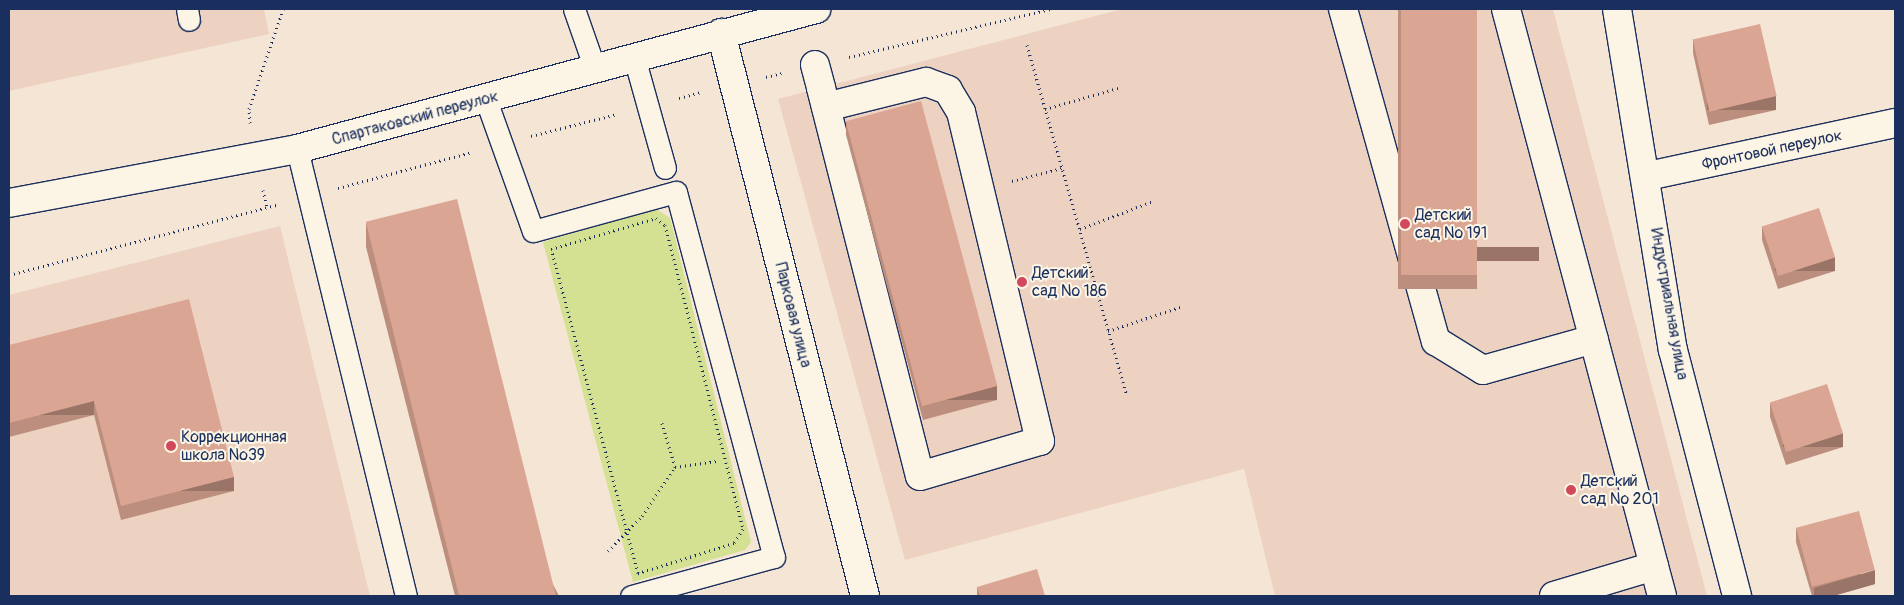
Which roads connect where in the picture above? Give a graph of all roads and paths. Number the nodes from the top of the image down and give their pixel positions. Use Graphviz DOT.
graph roads {
  1 [pos="283,9"];
  2 [pos="574,9"];
  3 [pos="816,9"];
  4 [pos="1343,9"];
  5 [pos="1506,9"];
  6 [pos="1617,9"];
  7 [pos="721,33"];
  8 [pos="1027,45"];
  9 [pos="634,57"];
  10 [pos="815,65"];
  11 [pos="595,69"];
  12 [pos="1118,88"];
  13 [pos="486,100"];
  14 [pos="826,107"];
  15 [pos="1045,110"];
  16 [pos="1895,123"];
  17 [pos="297,149"];
  18 [pos="255,158"];
  19 [pos="665,168"];
  20 [pos="1062,168"];
  21 [pos="1648,176"];
  22 [pos="980,189"];
  23 [pos="1153,201"];
  24 [pos="9,203"];
  25 [pos="267,207"];
  26 [pos="1080,229"];
  27 [pos="1180,307"];
  28 [pos="1108,331"];
  29 [pos="1594,339"];
  30 [pos="1126,393"];
  31 [pos="662,423"];
  32 [pos="725,460"];
  33 [pos="675,467"];
  34 [pos="624,534"];
  35 [pos="608,551"];
  36 [pos="1654,566"];
  37 [pos="406,596"];
  38 [pos="631,596"];
  39 [pos="865,596"];
  40 [pos="1554,596"];
  41 [pos="1662,596"];
  42 [pos="1737,596"];
  1 -- 18 [label="path"];
  2 -- 11 [label="lane"];
  3 -- 7 [label="street, Спартаковский переулок"];
  4 -- 29 [label="street"];
  5 -- 29 [label="street"];
  6 -- 21 [label="street, Индустриальная улица"];
  7 -- 9 [label="street, Спартаковский переулок"];
  7 -- 39 [label="street, Парковая улица"];
  8 -- 15 [label="path"];
  9 -- 11 [label="street, Спартаковский переулок"];
  9 -- 19 [label="lane"];
  10 -- 14 [label="street"];
  11 -- 13 [label="street, Спартаковский переулок"];
  12 -- 15 [label="path"];
  13 -- 17 [label="street, Спартаковский переулок"];
  13 -- 38 [label="lane"];
  14 -- 22 [label="street"];
  14 -- 22 [label="street"];
  15 -- 20 [label="path"];
  16 -- 21 [label="street, Фронтовой переулок"];
  17 -- 18 [label="street, Спартаковский переулок"];
  17 -- 37 [label="lane"];
  18 -- 24 [label="street, Спартаковский переулок"];
  18 -- 25 [label="path"];
  20 -- 22 [label="path"];
  20 -- 26 [label="path"];
  21 -- 42 [label="street, Индустриальная улица"];
  23 -- 26 [label="path"];
  26 -- 28 [label="path"];
  27 -- 28 [label="path"];
  28 -- 30 [label="path"];
  29 -- 36 [label="street"];
  31 -- 33 [label="path"];
  32 -- 33 [label="path"];
  32 -- 34 [label="path"];
  32 -- 34 [label="path"];
  33 -- 34 [label="path"];
  34 -- 35 [label="path"];
  36 -- 40 [label="street"];
  36 -- 41 [label="street"];
}
